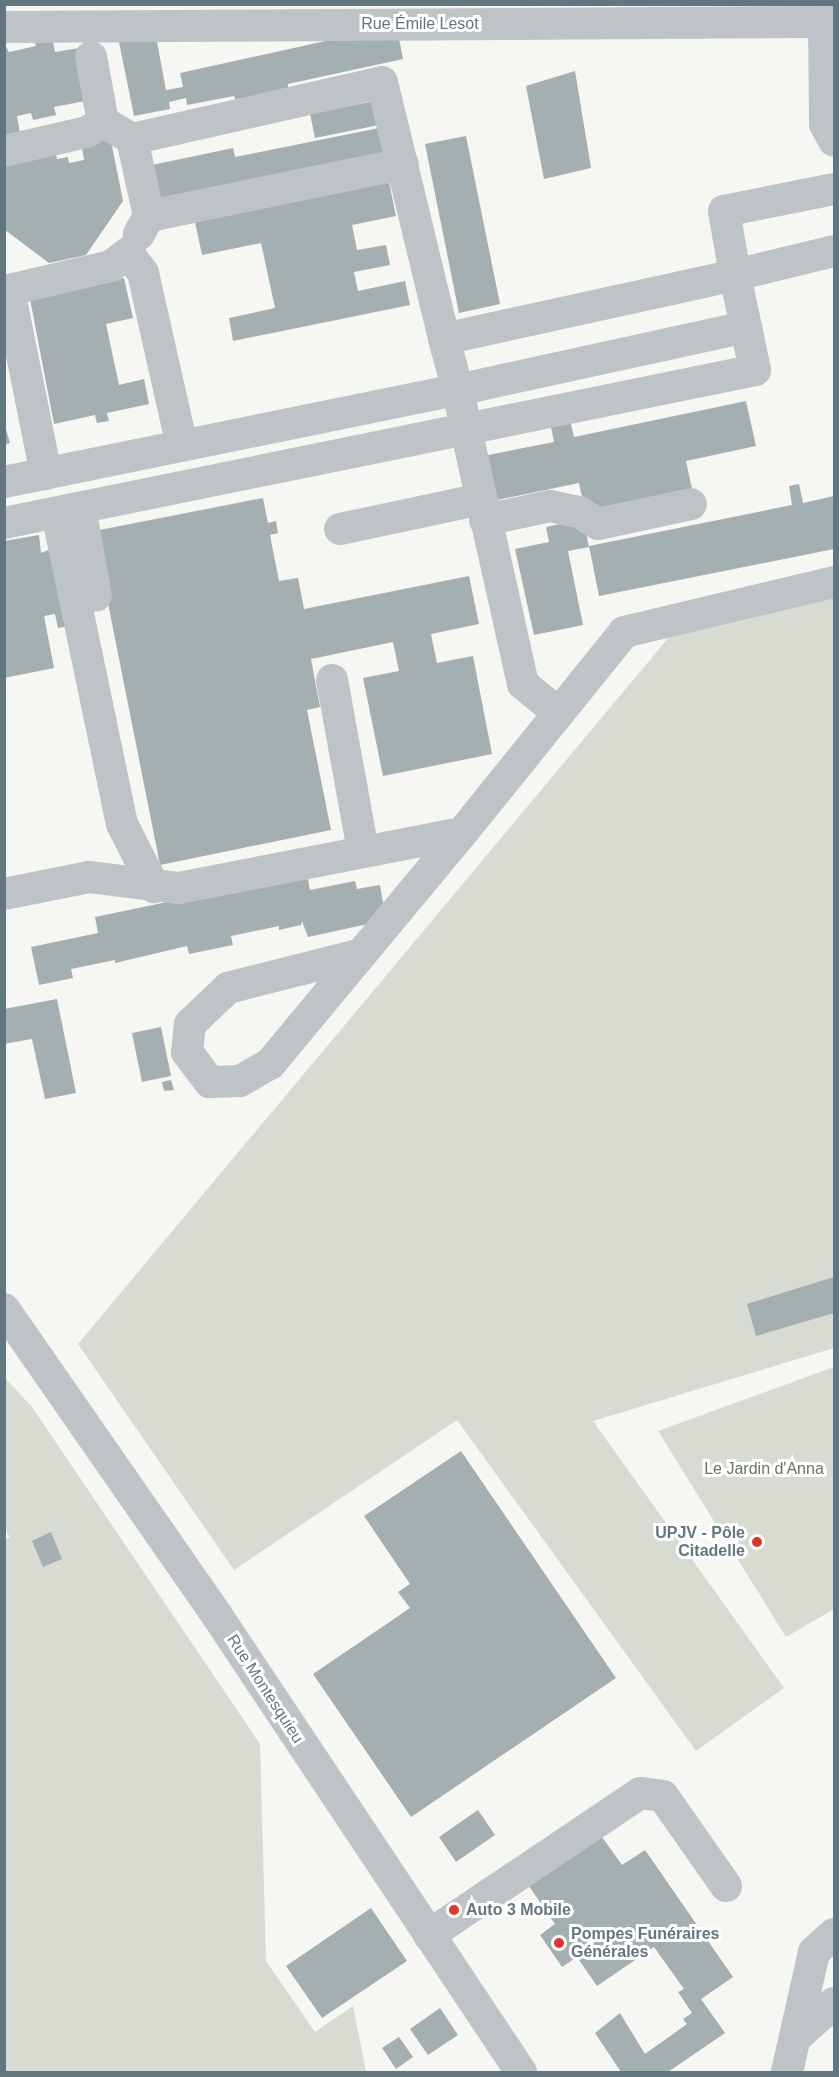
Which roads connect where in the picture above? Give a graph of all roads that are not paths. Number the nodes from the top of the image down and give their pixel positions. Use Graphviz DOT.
graph roads {
  1 [pos="536,14"];
  2 [pos="644,14"];
  3 [pos="829,22"];
  4 [pos="4,27"];
  5 [pos="91,57"];
  6 [pos="103,122"];
  7 [pos="132,140"];
  8 [pos="834,141"];
  9 [pos="4,151"];
  10 [pos="403,164"];
  11 [pos="834,189"];
  12 [pos="149,216"];
  13 [pos="834,251"];
  14 [pos="128,253"];
  15 [pos="801,259"];
  16 [pos="735,275"];
  17 [pos="15,276"];
  18 [pos="834,277"];
  19 [pos="746,327"];
  20 [pos="444,339"];
  21 [pos="458,390"];
  22 [pos="466,429"];
  23 [pos="182,446"];
  24 [pos="46,474"];
  25 [pos="4,482"];
  26 [pos="691,504"];
  27 [pos="68,510"];
  28 [pos="483,510"];
  29 [pos="4,523"];
  30 [pos="340,529"];
  31 [pos="834,582"];
  32 [pos="332,680"];
  33 [pos="557,712"];
  34 [pos="462,833"];
  35 [pos="363,850"];
  36 [pos="154,887"];
  37 [pos="4,894"];
  38 [pos="358,955"];
  39 [pos="4,1309"];
  40 [pos="726,1886"];
  41 [pos="834,1934"];
  42 [pos="429,1935"];
  43 [pos="834,2003"];
  44 [pos="795,2038"];
  45 [pos="521,2073"];
  46 [pos="787,2073"];
  1 -- 2 [label="street, Rue Émile Lesot"];
  1 -- 4 [label="street, Rue Émile Lesot"];
  2 -- 3 [label="street, Rue Émile Lesot"];
  3 -- 8 [label="street"];
  5 -- 6 [label="street"];
  6 -- 7 [label="street"];
  6 -- 9 [label="street"];
  7 -- 10 [label="street"];
  7 -- 12 [label="street"];
  10 -- 12 [label="street"];
  10 -- 20 [label="street"];
  11 -- 16 [label="street"];
  12 -- 14 [label="street"];
  13 -- 15 [label="street"];
  14 -- 17 [label="street"];
  14 -- 23 [label="street"];
  15 -- 16 [label="street"];
  15 -- 18 [label="street"];
  16 -- 19 [label="street"];
  16 -- 20 [label="street"];
  17 -- 24 [label="street"];
  19 -- 21 [label="street"];
  19 -- 22 [label="street"];
  20 -- 21 [label="street"];
  21 -- 22 [label="street"];
  21 -- 23 [label="street"];
  22 -- 27 [label="street"];
  22 -- 28 [label="street"];
  23 -- 24 [label="street"];
  24 -- 25 [label="street"];
  26 -- 28 [label="street"];
  27 -- 29 [label="street"];
  27 -- 36 [label="street"];
  28 -- 30 [label="street"];
  28 -- 33 [label="street"];
  31 -- 33 [label="street"];
  32 -- 35 [label="street"];
  33 -- 34 [label="street"];
  34 -- 35 [label="street"];
  34 -- 38 [label="street"];
  35 -- 36 [label="street"];
  36 -- 37 [label="street"];
  38 -- 38 [label="street"];
  39 -- 42 [label="street, Rue Montesquieu"];
  40 -- 42 [label="street"];
  41 -- 44 [label="street"];
  42 -- 45 [label="street, Rue Montesquieu"];
  43 -- 44 [label="street"];
  44 -- 46 [label="street"];
}
